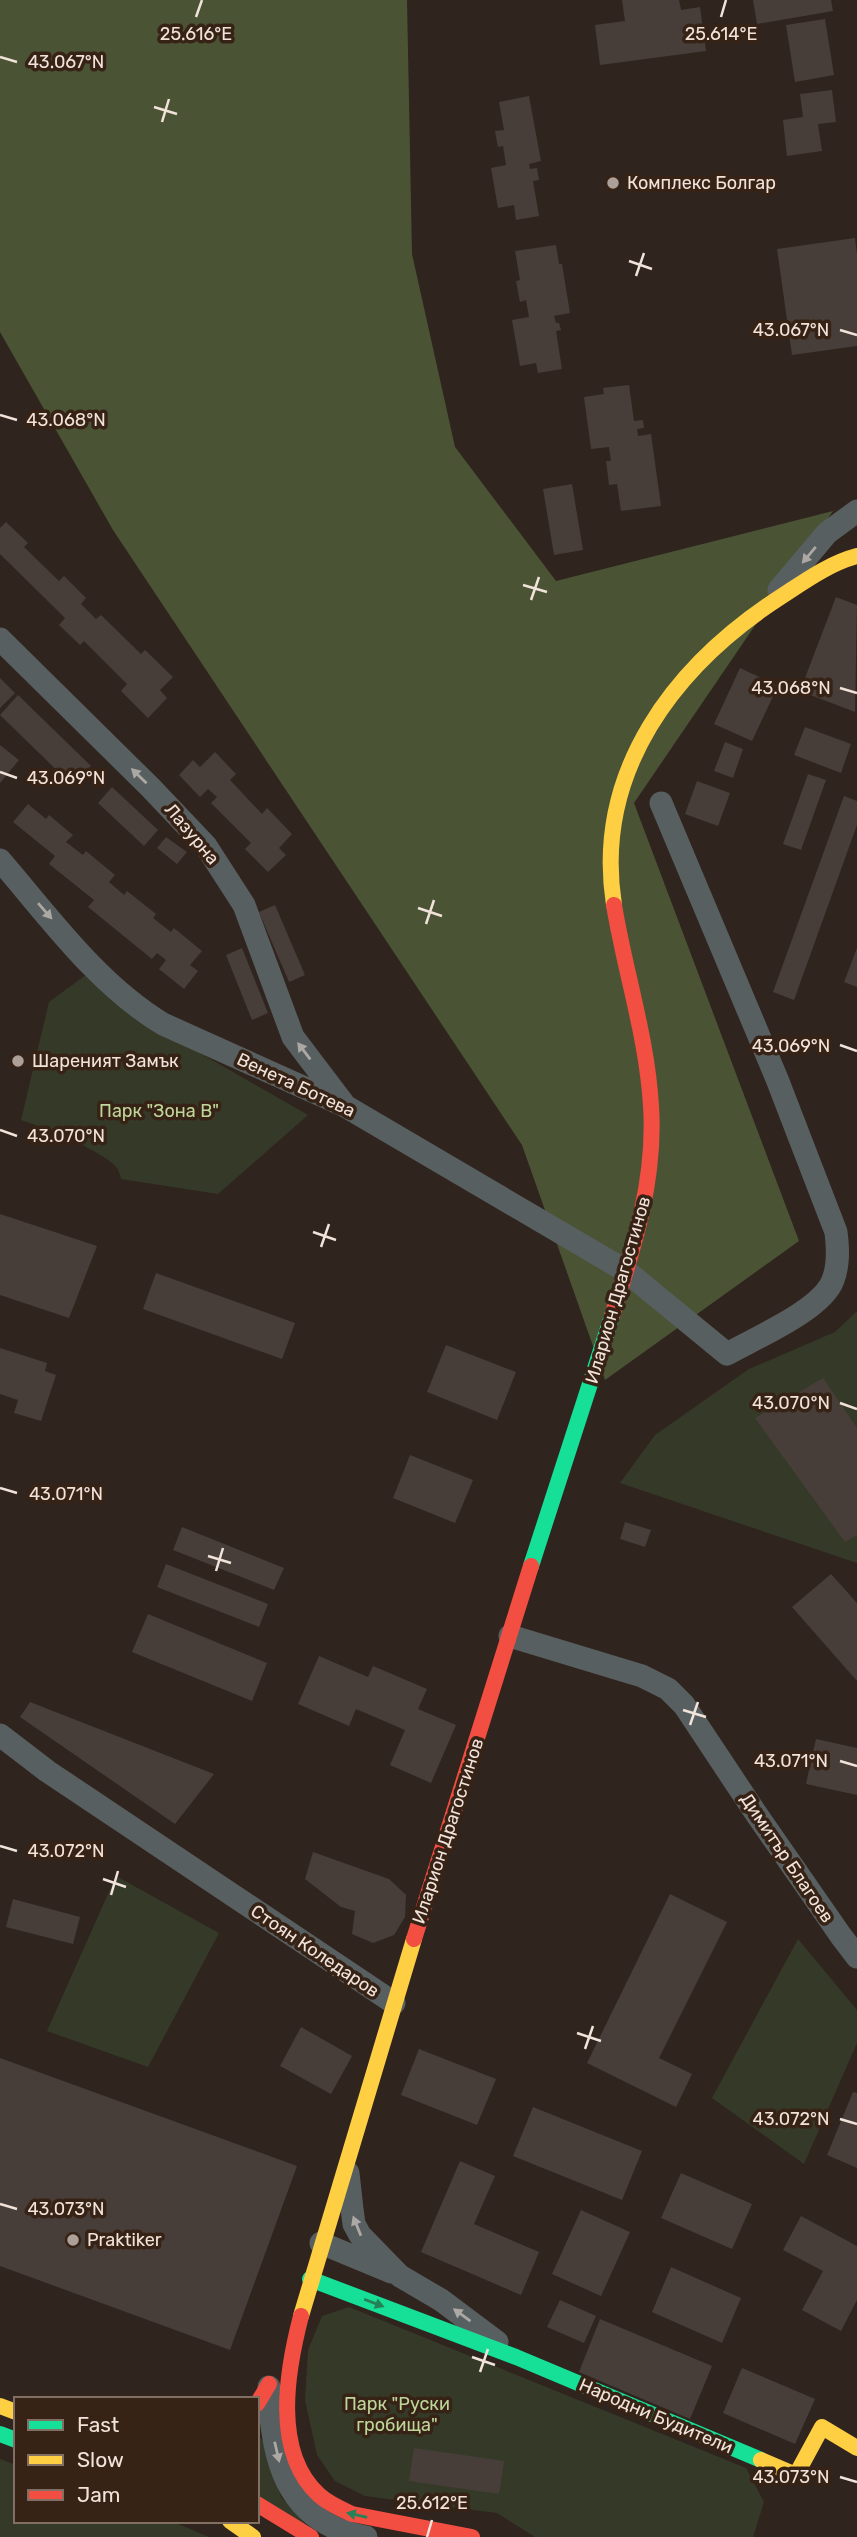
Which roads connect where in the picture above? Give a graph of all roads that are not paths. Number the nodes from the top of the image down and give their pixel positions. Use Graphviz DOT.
graph roads {
  1 [pos="857,511"];
  2 [pos="857,556"];
  3 [pos="766,606"];
  4 [pos="0,639"];
  5 [pos="662,803"];
  6 [pos="0,860"];
  7 [pos="345,1106"];
  8 [pos="626,1271"];
  9 [pos="510,1636"];
  10 [pos="0,1735"];
  11 [pos="857,1956"];
  12 [pos="394,2003"];
  13 [pos="348,2160"];
  14 [pos="321,2243"];
  15 [pos="400,2276"];
  16 [pos="310,2279"];
  17 [pos="516,2357"];
  18 [pos="263,2394"];
  19 [pos="857,2448"];
  20 [pos="259,2505"];
  21 [pos="233,2523"];
  22 [pos="253,2537"];
  23 [pos="311,2537"];
  24 [pos="366,2537"];
  25 [pos="472,2537"];
  1 -- 3 [label="street, Иларион Драгостинов, one-way"];
  2 -- 3 [label="street, Иларион Драгостинов"];
  3 -- 8 [label="street, Иларион Драгостинов"];
  7 -- 4 [label="street, Лазурна, one-way"];
  5 -- 8 [label="street, Венета Ботева"];
  6 -- 7 [label="street, Венета Ботева, one-way"];
  7 -- 8 [label="street, Венета Ботева"];
  8 -- 9 [label="street, Иларион Драгостинов"];
  9 -- 11 [label="street, Димитър Благоев"];
  9 -- 12 [label="street, Иларион Драгостинов"];
  10 -- 12 [label="street, Стоян Коледаров"];
  12 -- 13 [label="street, Стоян Коледаров"];
  13 -- 14 [label="street, Стоян Коледаров"];
  15 -- 13 [label="street, Народни Будители, one-way"];
  14 -- 15 [label="street"];
  14 -- 16 [label="street, Стоян Коледаров"];
  17 -- 15 [label="street, Народни Будители, one-way"];
  16 -- 17 [label="street, Народни Будители, one-way"];
  16 -- 18 [label="street"];
  25 -- 16 [label="street, Стоян Коледаров, one-way"];
  17 -- 19 [label="street, Народни Будители"];
  18 -- 24 [label="street, one-way"];
  20 -- 23 [label="street"];
  21 -- 22 [label="street"];
}
